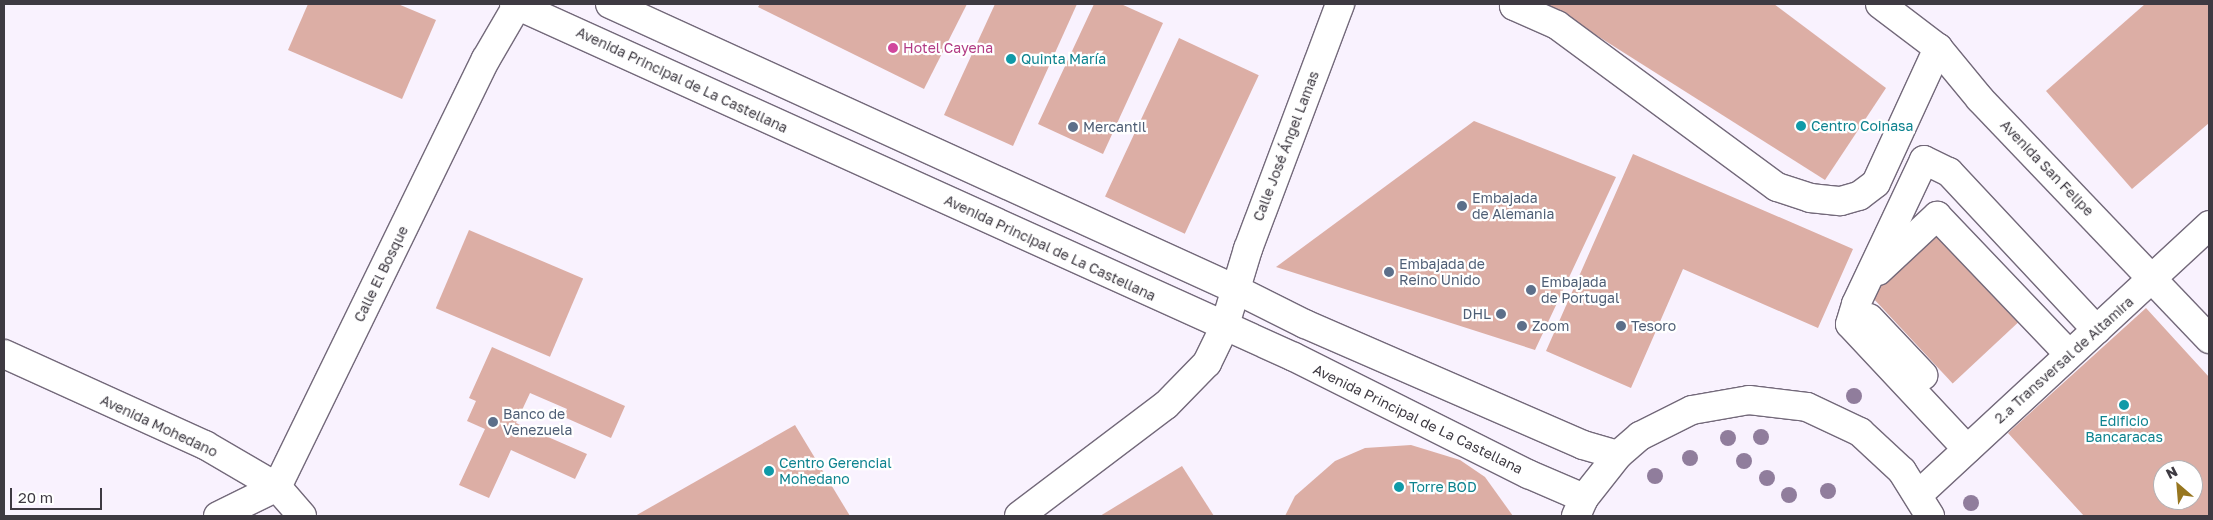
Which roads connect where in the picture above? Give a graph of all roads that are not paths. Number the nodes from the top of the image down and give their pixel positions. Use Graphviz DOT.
graph roads {
  1 [pos="516,4"];
  2 [pos="610,4"];
  3 [pos="1340,4"];
  4 [pos="1515,4"];
  5 [pos="1880,4"];
  6 [pos="1938,48"];
  7 [pos="2209,225"];
  8 [pos="2153,280"];
  9 [pos="1235,288"];
  10 [pos="1861,293"];
  11 [pos="1224,328"];
  12 [pos="2097,330"];
  13 [pos="2209,338"];
  14 [pos="4,354"];
  15 [pos="2069,354"];
  16 [pos="1923,376"];
  17 [pos="1967,449"];
  18 [pos="1618,455"];
  19 [pos="277,487"];
  20 [pos="1924,505"];
  21 [pos="1580,507"];
  22 [pos="218,516"];
  23 [pos="302,516"];
  24 [pos="1019,516"];
  1 -- 11 [label="street, Avenida Principal de La Castellana"];
  1 -- 19 [label="street, Calle El Bosque"];
  2 -- 9 [label="street"];
  3 -- 9 [label="street, Calle José Ángel Lamas"];
  4 -- 6 [label="street"];
  5 -- 6 [label="street, Avenida San Felipe"];
  6 -- 8 [label="street, Avenida San Felipe"];
  7 -- 8 [label="street, 2.ª Transversal de Altamira"];
  8 -- 12 [label="street, 2.ª Transversal de Altamira"];
  8 -- 13 [label="street, Avenida San Felipe"];
  9 -- 11 [label="street, Calle José Ángel Lamas"];
  9 -- 18 [label="street"];
  10 -- 12 [label="street"];
  10 -- 15 [label="street"];
  10 -- 16 [label="street"];
  10 -- 17 [label="street"];
  11 -- 21 [label="street, Avenida Principal de La Castellana"];
  11 -- 24 [label="street, Calle José Ángel Lamas"];
  12 -- 15 [label="street, 2.ª Transversal de Altamira"];
  14 -- 19 [label="street, Avenida Mohedano"];
  15 -- 17 [label="street, 2.ª Transversal de Altamira"];
  17 -- 20 [label="street, 2.ª Transversal de Altamira"];
  18 -- 20 [label="street"];
  18 -- 21 [label="street"];
  19 -- 22 [label="street"];
  19 -- 23 [label="street, Avenida Mohedano"];
}
